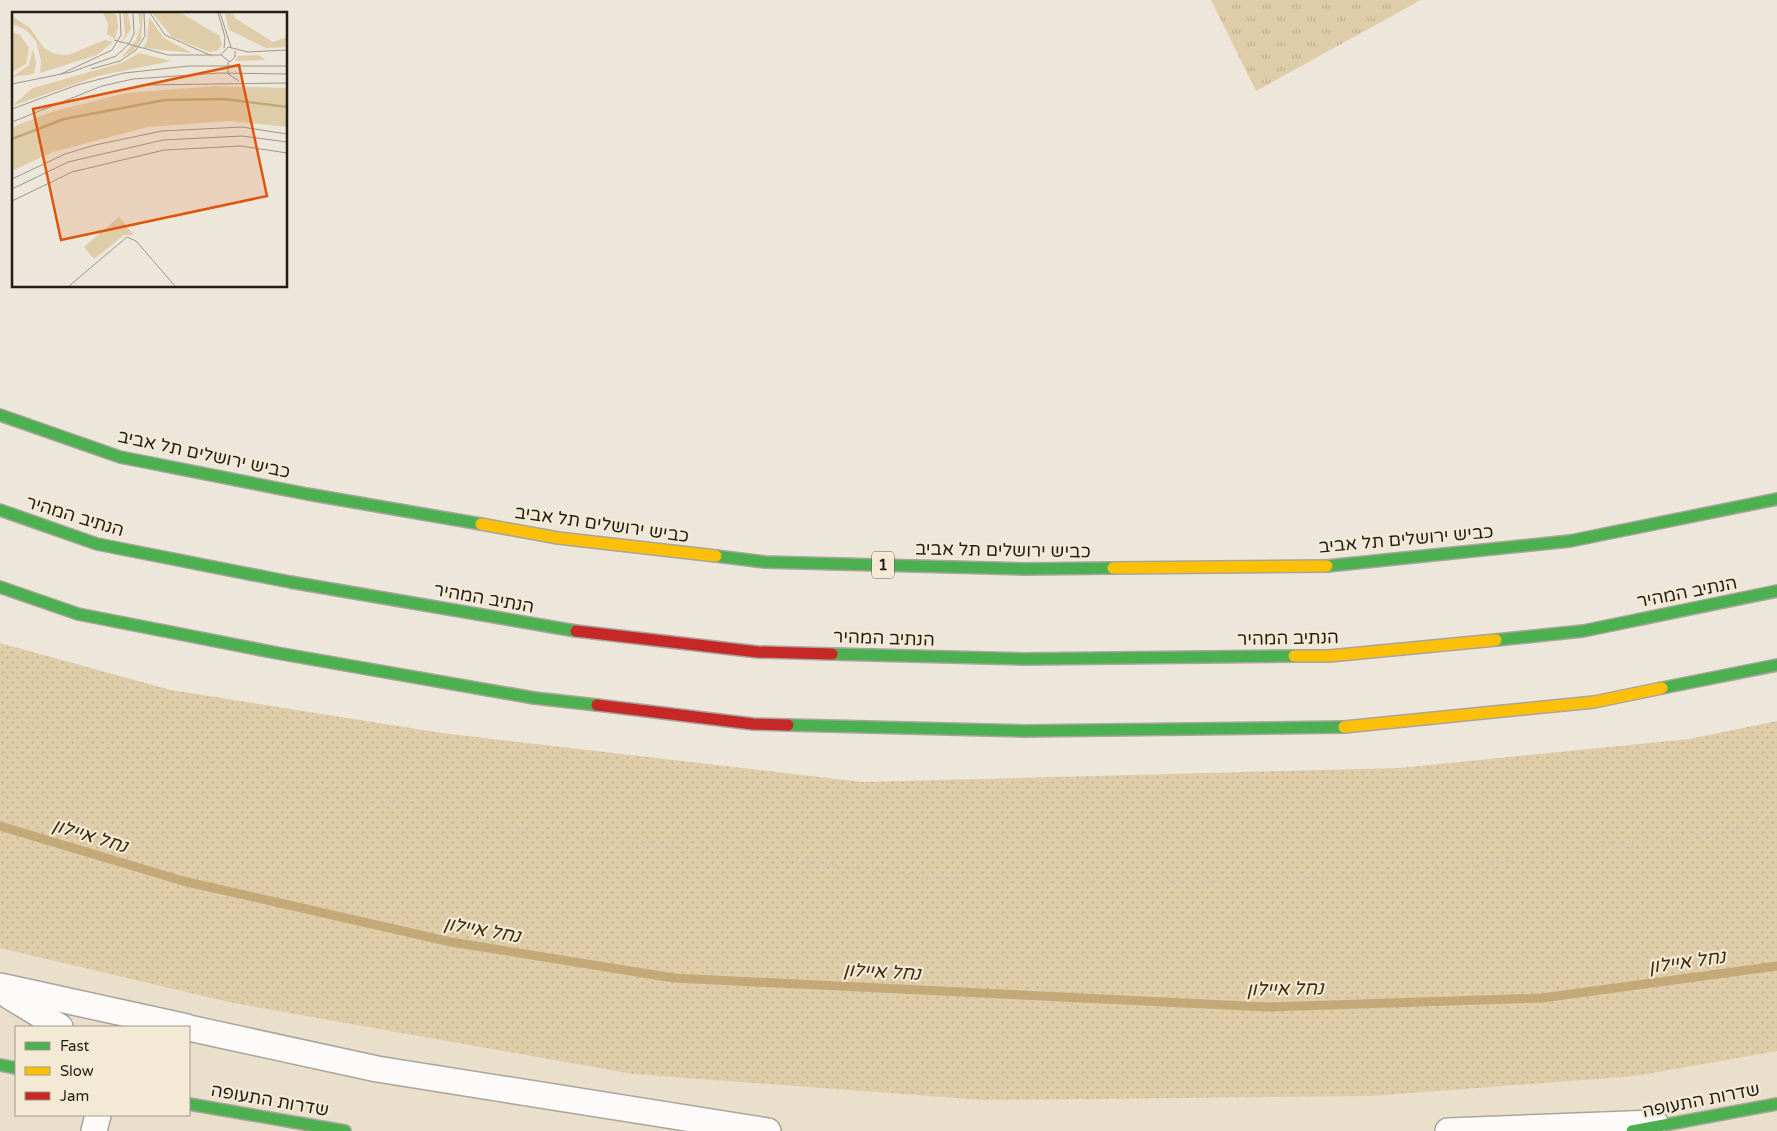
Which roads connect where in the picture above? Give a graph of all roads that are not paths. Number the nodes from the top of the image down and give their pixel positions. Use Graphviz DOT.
graph roads {
  1 [pos="0,415"];
  2 [pos="1777,499"];
  3 [pos="0,510"];
  4 [pos="0,587"];
  5 [pos="1777,591"];
  6 [pos="1777,665"];
  7 [pos="0,986"];
  8 [pos="0,991"];
  9 [pos="58,1026"];
  10 [pos="179,1026"];
  11 [pos="190,1028"];
  12 [pos="0,1065"];
  13 [pos="15,1068"];
  14 [pos="190,1104"];
  15 [pos="1777,1104"];
  16 [pos="98,1116"];
  17 [pos="1682,1123"];
  18 [pos="94,1131"];
  19 [pos="345,1131"];
  20 [pos="768,1131"];
  21 [pos="1448,1131"];
  22 [pos="1632,1131"];
  1 -- 2 [label="main road, כביש ירושלים תל אביב / 1"];
  3 -- 5 [label="main road, הנתיב המהיר"];
  4 -- 6 [label="main road"];
  7 -- 10 [label="street"];
  8 -- 9 [label="street"];
  11 -- 20 [label="street"];
  12 -- 13 [label="main road"];
  14 -- 19 [label="main road, שדרות התעופה"];
  15 -- 17 [label="main road, שדרות התעופה"];
  16 -- 18 [label="street"];
  17 -- 21 [label="street"];
  17 -- 22 [label="main road, שדרות התעופה"];
}
